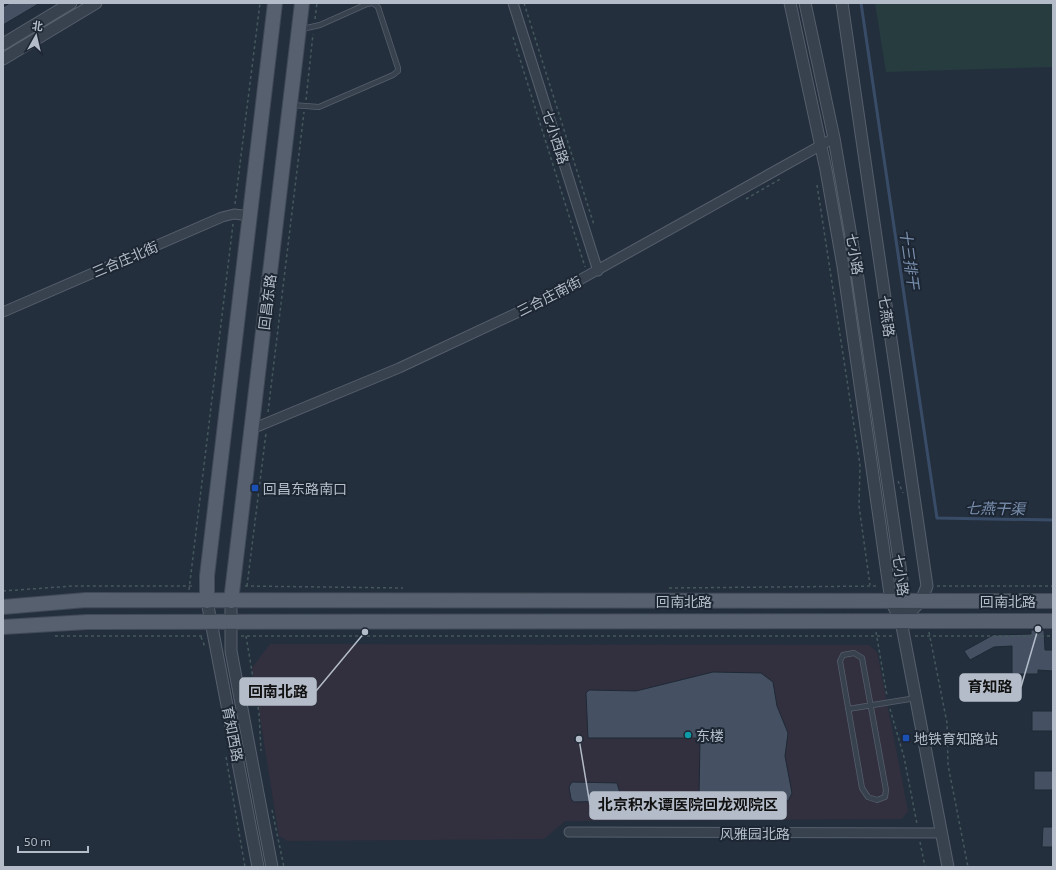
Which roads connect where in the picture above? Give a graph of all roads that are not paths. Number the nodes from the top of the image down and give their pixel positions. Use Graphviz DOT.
graph roads {
  1 [pos="71,3"];
  2 [pos="96,3"];
  3 [pos="274,3"];
  4 [pos="302,3"];
  5 [pos="513,3"];
  6 [pos="790,3"];
  7 [pos="805,3"];
  8 [pos="842,3"];
  9 [pos="300,29"];
  10 [pos="3,44"];
  11 [pos="3,59"];
  12 [pos="298,106"];
  13 [pos="834,138"];
  14 [pos="821,145"];
  15 [pos="250,216"];
  16 [pos="598,271"];
  17 [pos="3,312"];
  18 [pos="252,430"];
  19 [pos="207,600"];
  20 [pos="231,600"];
  21 [pos="891,601"];
  22 [pos="906,601"];
  23 [pos="921,601"];
  24 [pos="1053,601"];
  25 [pos="3,607"];
  26 [pos="212,621"];
  27 [pos="902,621"];
  28 [pos="1053,621"];
  29 [pos="230,622"];
  30 [pos="3,627"];
  31 [pos="916,697"];
  32 [pos="871,704"];
  33 [pos="848,708"];
  34 [pos="568,832"];
  35 [pos="941,833"];
  36 [pos="258,867"];
  37 [pos="272,867"];
  38 [pos="948,867"];
  1 -- 10 [label="street"];
  2 -- 11 [label="street"];
  3 -- 15 [label="main road, 回昌东路"];
  4 -- 9 [label="main road, 回昌东路"];
  5 -- 16 [label="street, 七小西路"];
  6 -- 14 [label="street, 七小路"];
  7 -- 13 [label="street, 七小路"];
  8 -- 23 [label="street, 七燕路"];
  9 -- 12 [label="main road, 回昌东路"];
  9 -- 12 [label="lane"];
  12 -- 18 [label="main road, 回昌东路"];
  13 -- 14 [label="street, 三合庄南街"];
  13 -- 22 [label="street, 七小路"];
  14 -- 16 [label="street, 三合庄南街"];
  14 -- 21 [label="street, 七小路"];
  15 -- 17 [label="street, 三合庄北街"];
  15 -- 19 [label="main road, 回昌东路"];
  16 -- 18 [label="street, 三合庄南街"];
  18 -- 20 [label="main road, 回昌东路"];
  19 -- 20 [label="main road, 回南北路"];
  19 -- 25 [label="main road, 回南北路"];
  19 -- 26 [label="street, 育知西路"];
  20 -- 21 [label="main road, 回南北路"];
  20 -- 29 [label="street, 育知西路"];
  21 -- 22 [label="main road, 回南北路"];
  21 -- 27 [label="street, 七小路"];
  22 -- 23 [label="main road, 回南北路"];
  22 -- 27 [label="street, 七小路"];
  23 -- 24 [label="main road, 回南北路"];
  23 -- 27 [label="street"];
  26 -- 29 [label="main road, 回南北路"];
  26 -- 30 [label="main road, 回南北路"];
  26 -- 36 [label="street, 育知西路"];
  27 -- 28 [label="main road, 回南北路"];
  27 -- 29 [label="main road, 回南北路"];
  27 -- 31 [label="street"];
  29 -- 37 [label="street, 育知西路"];
  31 -- 32 [label="lane"];
  31 -- 35 [label="street"];
  32 -- 33 [label="lane"];
  32 -- 33 [label="lane"];
  32 -- 33 [label="lane"];
  34 -- 35 [label="street, 风雅园北路"];
  35 -- 38 [label="street"];
}
